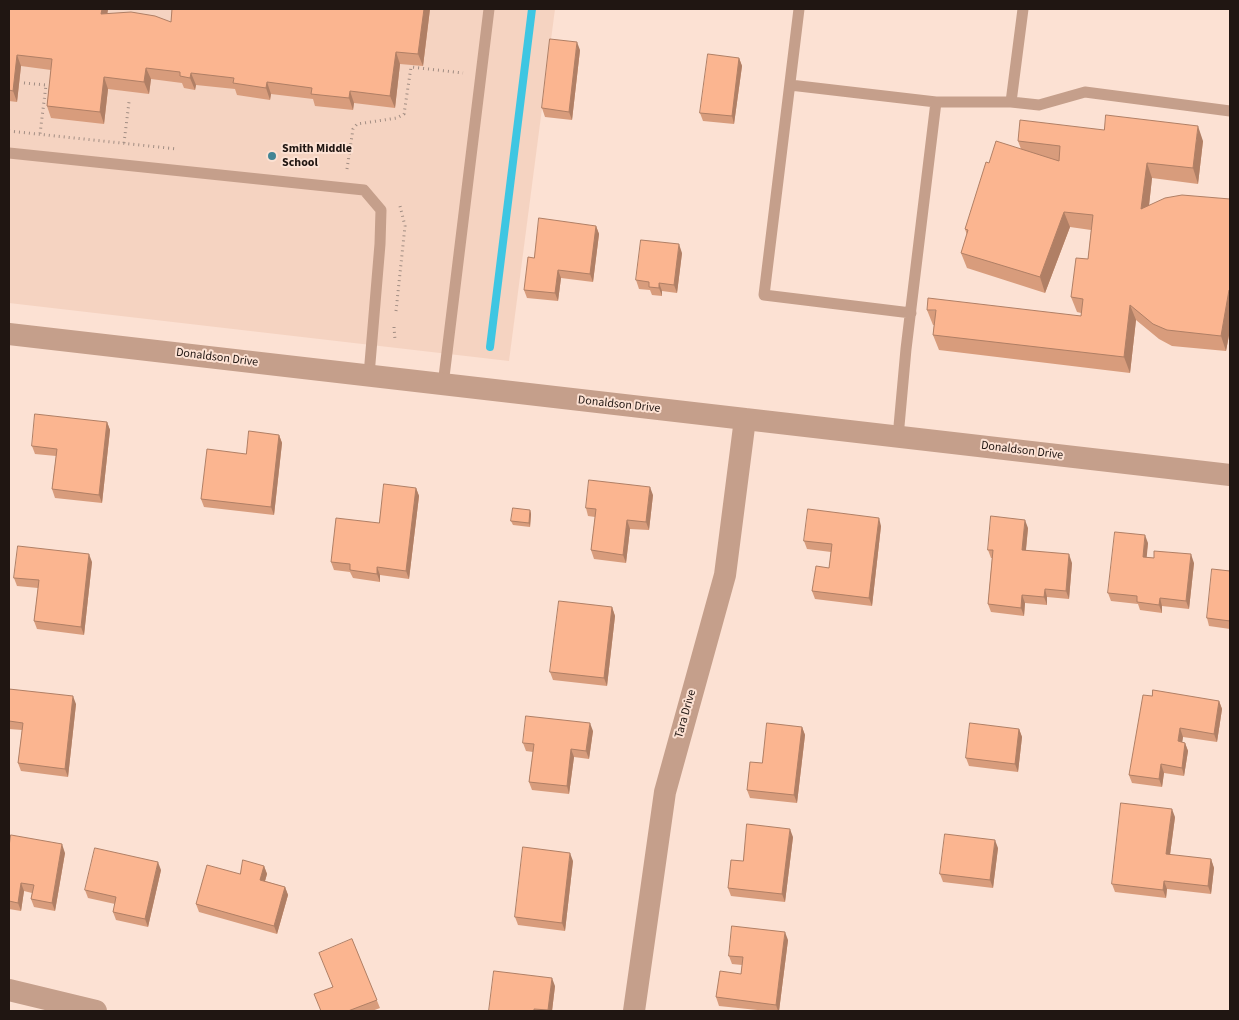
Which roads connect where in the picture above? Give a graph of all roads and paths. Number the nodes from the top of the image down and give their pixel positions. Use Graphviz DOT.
graph roads {
  1 [pos="489,9"];
  2 [pos="799,9"];
  3 [pos="1023,9"];
  4 [pos="480,75"];
  5 [pos="24,83"];
  6 [pos="46,85"];
  7 [pos="51,86"];
  8 [pos="790,86"];
  9 [pos="129,102"];
  10 [pos="936,102"];
  11 [pos="1012,102"];
  12 [pos="1230,111"];
  13 [pos="40,134"];
  14 [pos="124,143"];
  15 [pos="9,153"];
  16 [pos="347,170"];
  17 [pos="911,313"];
  18 [pos="9,334"];
  19 [pos="369,376"];
  20 [pos="443,385"];
  21 [pos="746,419"];
  22 [pos="898,437"];
  23 [pos="1230,476"];
  24 [pos="9,990"];
  25 [pos="96,1011"];
  26 [pos="634,1011"];
  1 -- 4 [label="lane"];
  2 -- 8 [label="lane"];
  3 -- 11 [label="lane"];
  4 -- 16 [label="path"];
  4 -- 20 [label="lane"];
  5 -- 6 [label="path"];
  6 -- 7 [label="path"];
  6 -- 13 [label="path"];
  8 -- 10 [label="lane"];
  8 -- 17 [label="lane"];
  9 -- 14 [label="path"];
  10 -- 11 [label="lane"];
  10 -- 17 [label="lane"];
  11 -- 12 [label="lane"];
  15 -- 19 [label="lane"];
  17 -- 22 [label="lane"];
  18 -- 19 [label="street, Donaldson Drive"];
  19 -- 20 [label="street, Donaldson Drive"];
  20 -- 21 [label="street, Donaldson Drive"];
  21 -- 22 [label="street, Donaldson Drive"];
  21 -- 26 [label="street, Tara Drive"];
  22 -- 23 [label="street, Donaldson Drive"];
  24 -- 25 [label="street"];
}
